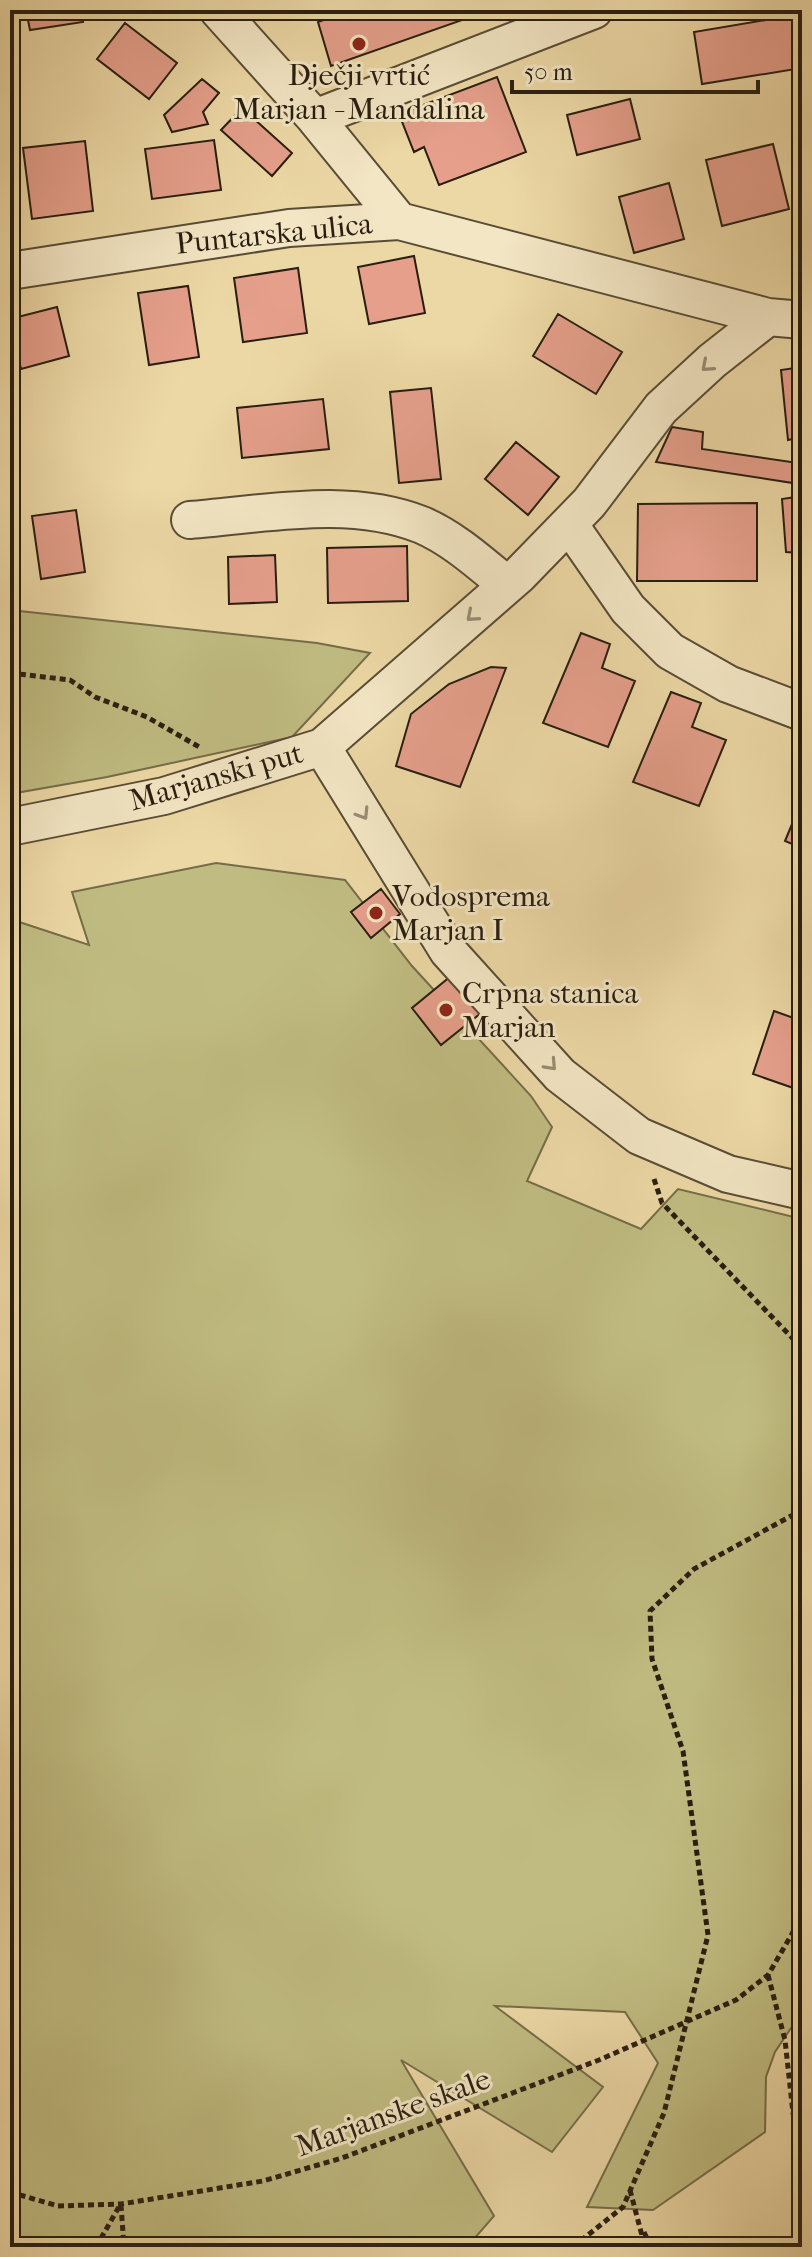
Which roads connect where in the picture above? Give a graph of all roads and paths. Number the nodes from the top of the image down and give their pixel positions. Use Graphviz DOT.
graph roads {
  1 [pos="218,10"];
  2 [pos="594,10"];
  3 [pos="315,118"];
  4 [pos="399,221"];
  5 [pos="10,271"];
  6 [pos="785,318"];
  7 [pos="190,520"];
  8 [pos="569,524"];
  9 [pos="507,585"];
  10 [pos="10,673"];
  11 [pos="802,712"];
  12 [pos="322,747"];
  13 [pos="238,773"];
  14 [pos="10,827"];
  15 [pos="639,1136"];
  16 [pos="802,1191"];
  17 [pos="802,1348"];
  18 [pos="802,1510"];
  19 [pos="802,1911"];
  20 [pos="768,1975"];
  21 [pos="685,2022"];
  22 [pos="802,2157"];
  23 [pos="630,2190"];
  24 [pos="10,2192"];
  25 [pos="121,2204"];
  26 [pos="96,2247"];
  27 [pos="124,2247"];
  28 [pos="573,2247"];
  29 [pos="648,2247"];
  1 -- 3 [label="street"];
  2 -- 3 [label="street"];
  3 -- 4 [label="street"];
  4 -- 5 [label="street, Puntarska ulica"];
  4 -- 6 [label="street, Puntarska ulica"];
  6 -- 8 [label="street, Marjanski put, one-way"];
  7 -- 9 [label="street"];
  8 -- 9 [label="street, Marjanski put"];
  8 -- 11 [label="street"];
  9 -- 12 [label="street, Marjanski put, one-way"];
  10 -- 13 [label="path"];
  12 -- 13 [label="street, Marjanski put"];
  12 -- 15 [label="street, one-way"];
  13 -- 14 [label="street, Marjanski put"];
  15 -- 16 [label="street"];
  15 -- 17 [label="path"];
  18 -- 21 [label="path"];
  19 -- 20 [label="path"];
  20 -- 21 [label="path, Marjanske skale"];
  20 -- 22 [label="path"];
  21 -- 23 [label="path"];
  21 -- 25 [label="path, Marjanske skale"];
  23 -- 28 [label="path"];
  23 -- 29 [label="path"];
  24 -- 25 [label="path, Marjanske skale"];
  25 -- 26 [label="path"];
  25 -- 27 [label="path"];
}
